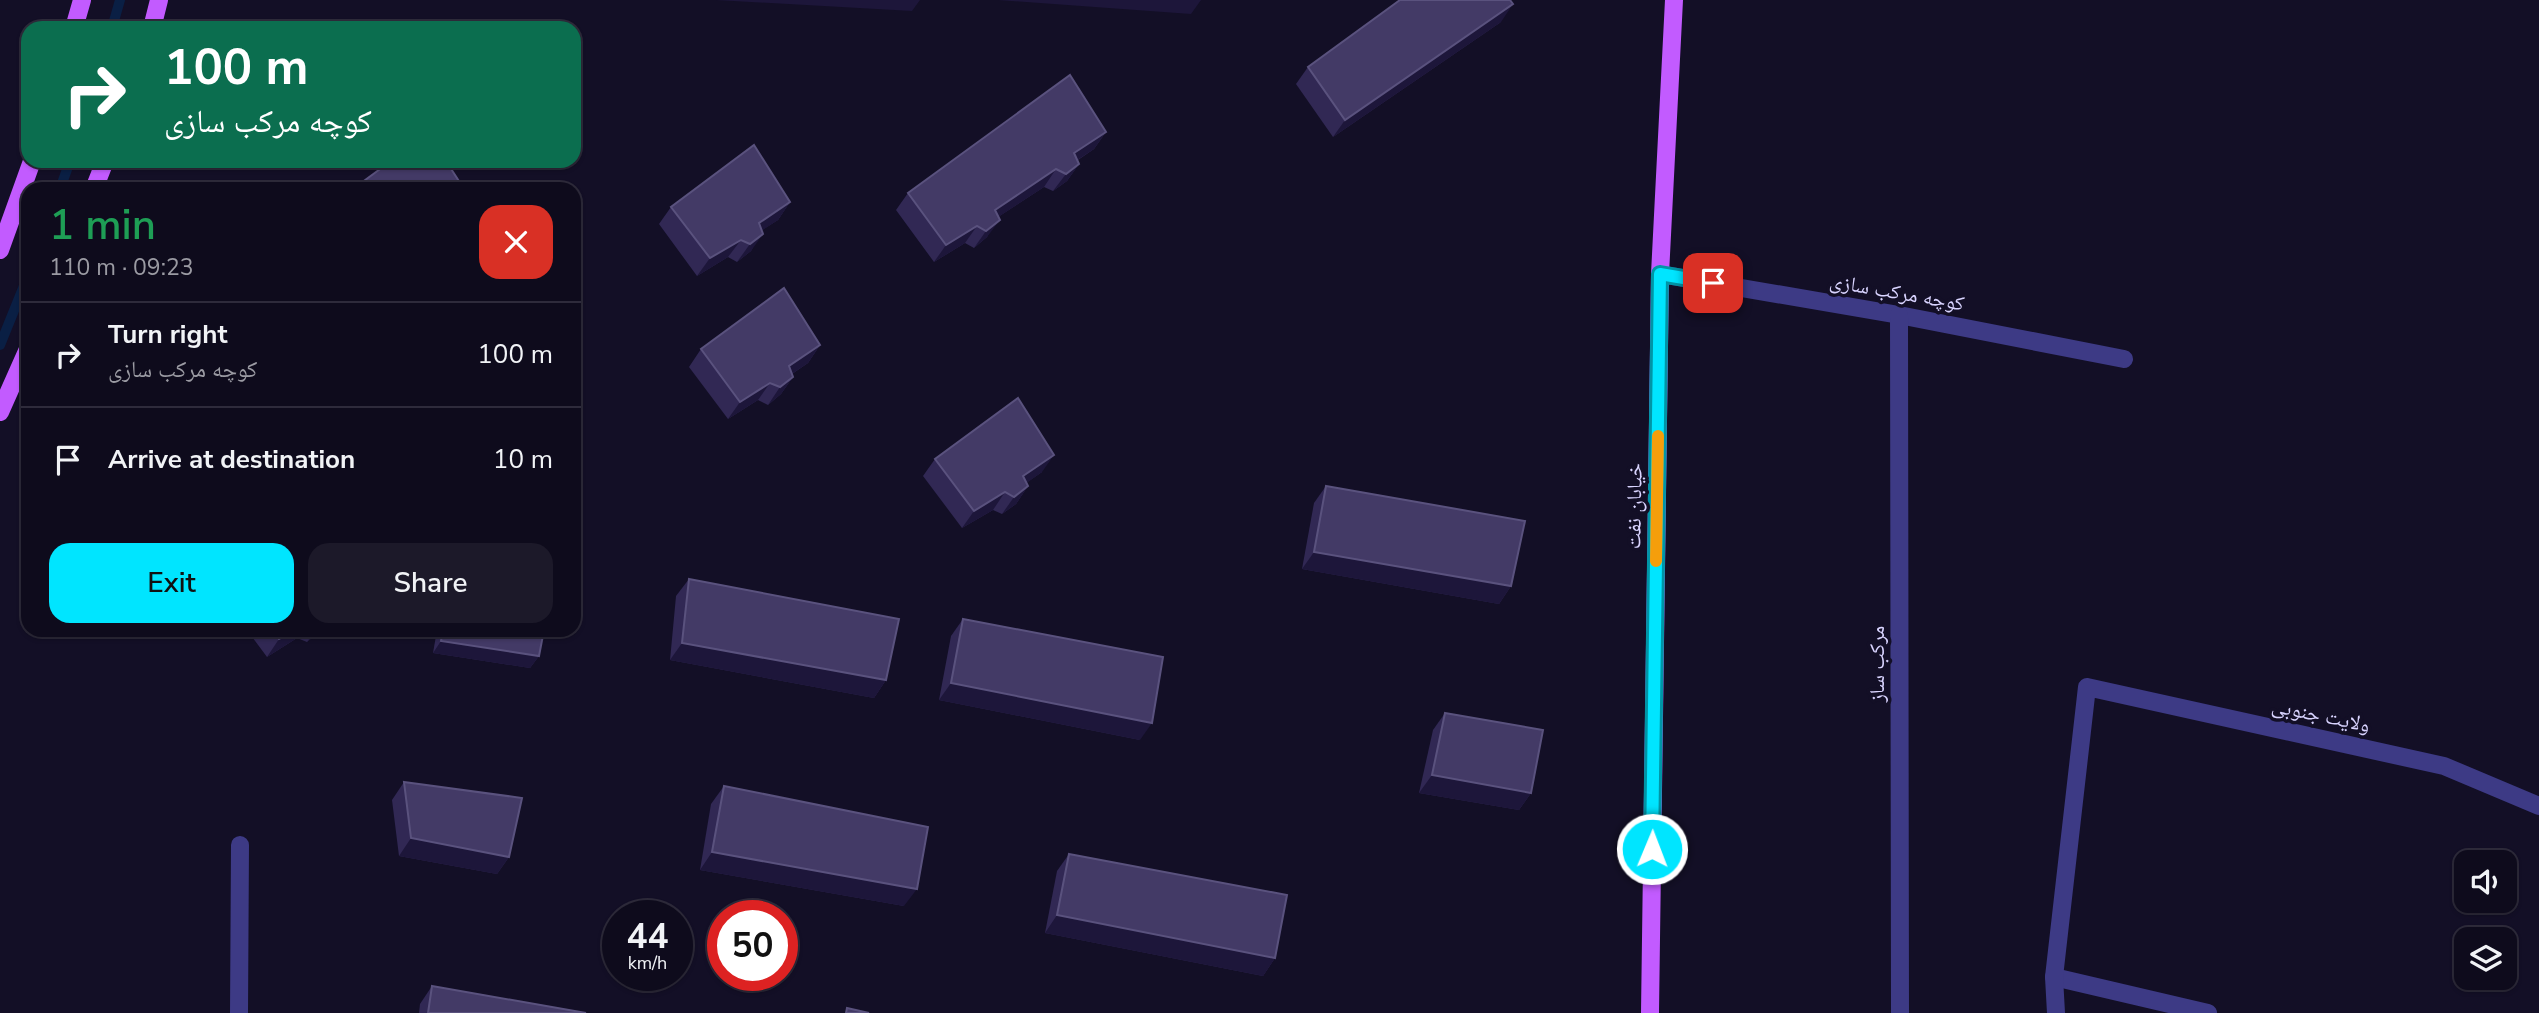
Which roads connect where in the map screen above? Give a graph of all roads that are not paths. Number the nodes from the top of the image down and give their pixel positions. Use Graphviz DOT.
graph roads {
  1 [pos="82,0"];
  2 [pos="159,0"];
  3 [pos="1674,0"];
  4 [pos="76,21"];
  5 [pos="154,21"];
  6 [pos="21,192"];
  7 [pos="0,250"];
  8 [pos="1660,274"];
  9 [pos="1899,315"];
  10 [pos="2124,359"];
  11 [pos="21,365"];
  12 [pos="0,412"];
  13 [pos="2539,806"];
  14 [pos="240,845"];
  15 [pos="2054,977"];
  16 [pos="239,1013"];
  17 [pos="1650,1013"];
  18 [pos="1900,1013"];
  19 [pos="2056,1013"];
  20 [pos="2208,1013"];
  1 -- 4 [label="main road"];
  2 -- 5 [label="main road"];
  3 -- 8 [label="main road, خیابان نفت"];
  6 -- 7 [label="main road"];
  8 -- 9 [label="street, کوچه مرکب سازی"];
  8 -- 17 [label="main road, خیابان نفت"];
  9 -- 10 [label="street, کوچه مرکب سازی"];
  9 -- 18 [label="street, مرکب ساز"];
  11 -- 12 [label="main road"];
  13 -- 15 [label="street, ولایت جنوبی"];
  14 -- 16 [label="street"];
  15 -- 19 [label="street"];
  15 -- 20 [label="street"];
}
